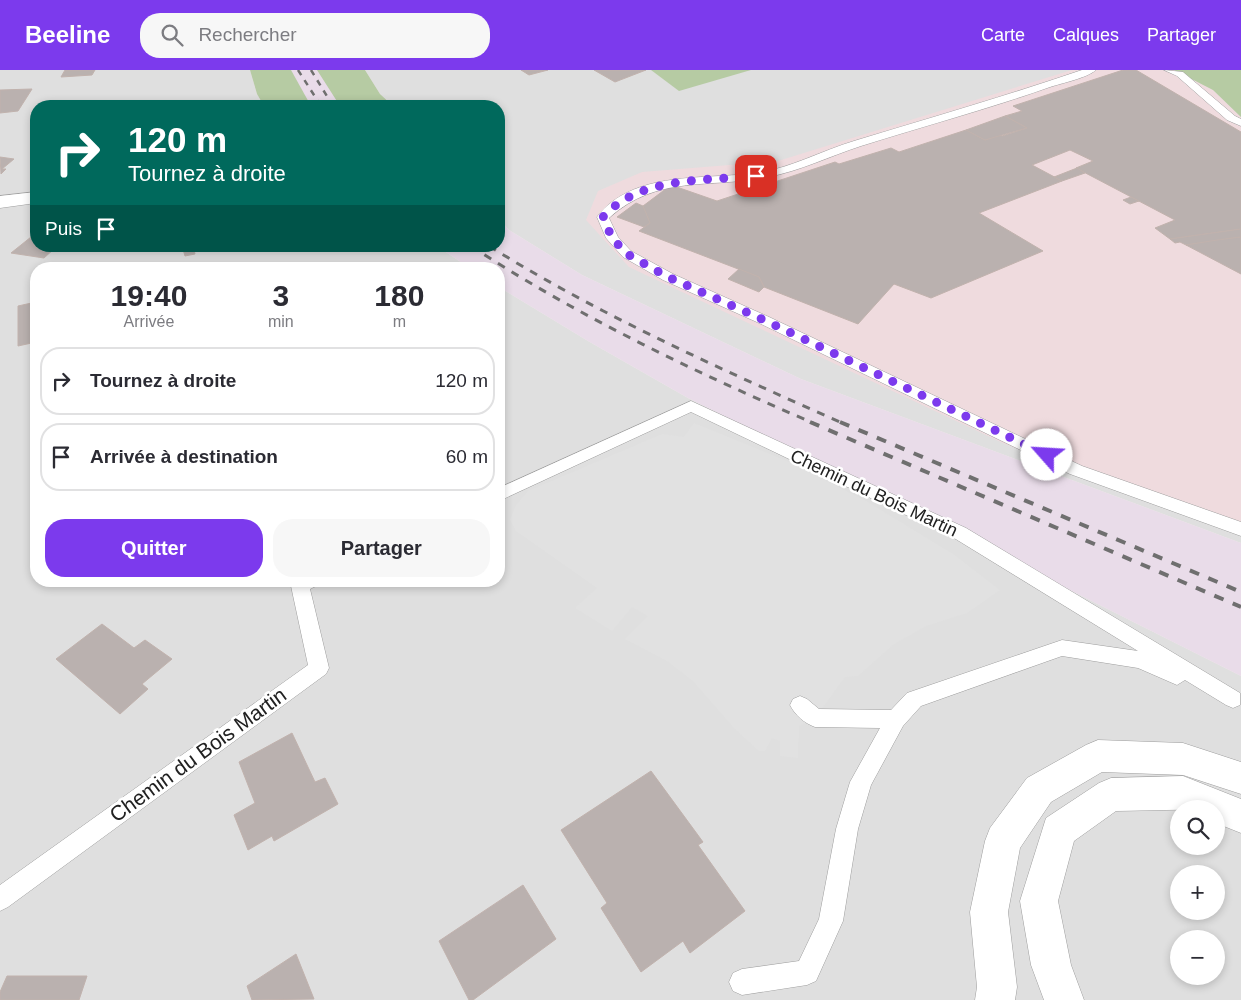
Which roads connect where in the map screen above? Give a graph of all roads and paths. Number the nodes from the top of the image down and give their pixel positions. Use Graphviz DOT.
graph roads {
  1 [pos="1091,70"];
  2 [pos="1168,70"];
  3 [pos="1241,123"];
  4 [pos="30,199"];
  5 [pos="0,202"];
  6 [pos="505,492"];
  7 [pos="1241,529"];
  8 [pos="300,587"];
  9 [pos="1237,702"];
  10 [pos="800,705"];
  11 [pos="896,719"];
  12 [pos="1241,778"];
  13 [pos="1241,816"];
  14 [pos="0,899"];
  15 [pos="742,982"];
  16 [pos="995,1000"];
  17 [pos="1064,1000"];
  1 -- 7 [label="lane"];
  2 -- 3 [label="lane"];
  4 -- 5 [label="street"];
  6 -- 9 [label="lane, Chemin du Bois Martin"];
  8 -- 14 [label="lane, Chemin du Bois Martin"];
  9 -- 11 [label="lane"];
  10 -- 11 [label="lane"];
  11 -- 15 [label="lane"];
  12 -- 16 [label="street"];
  13 -- 17 [label="street"];
}
